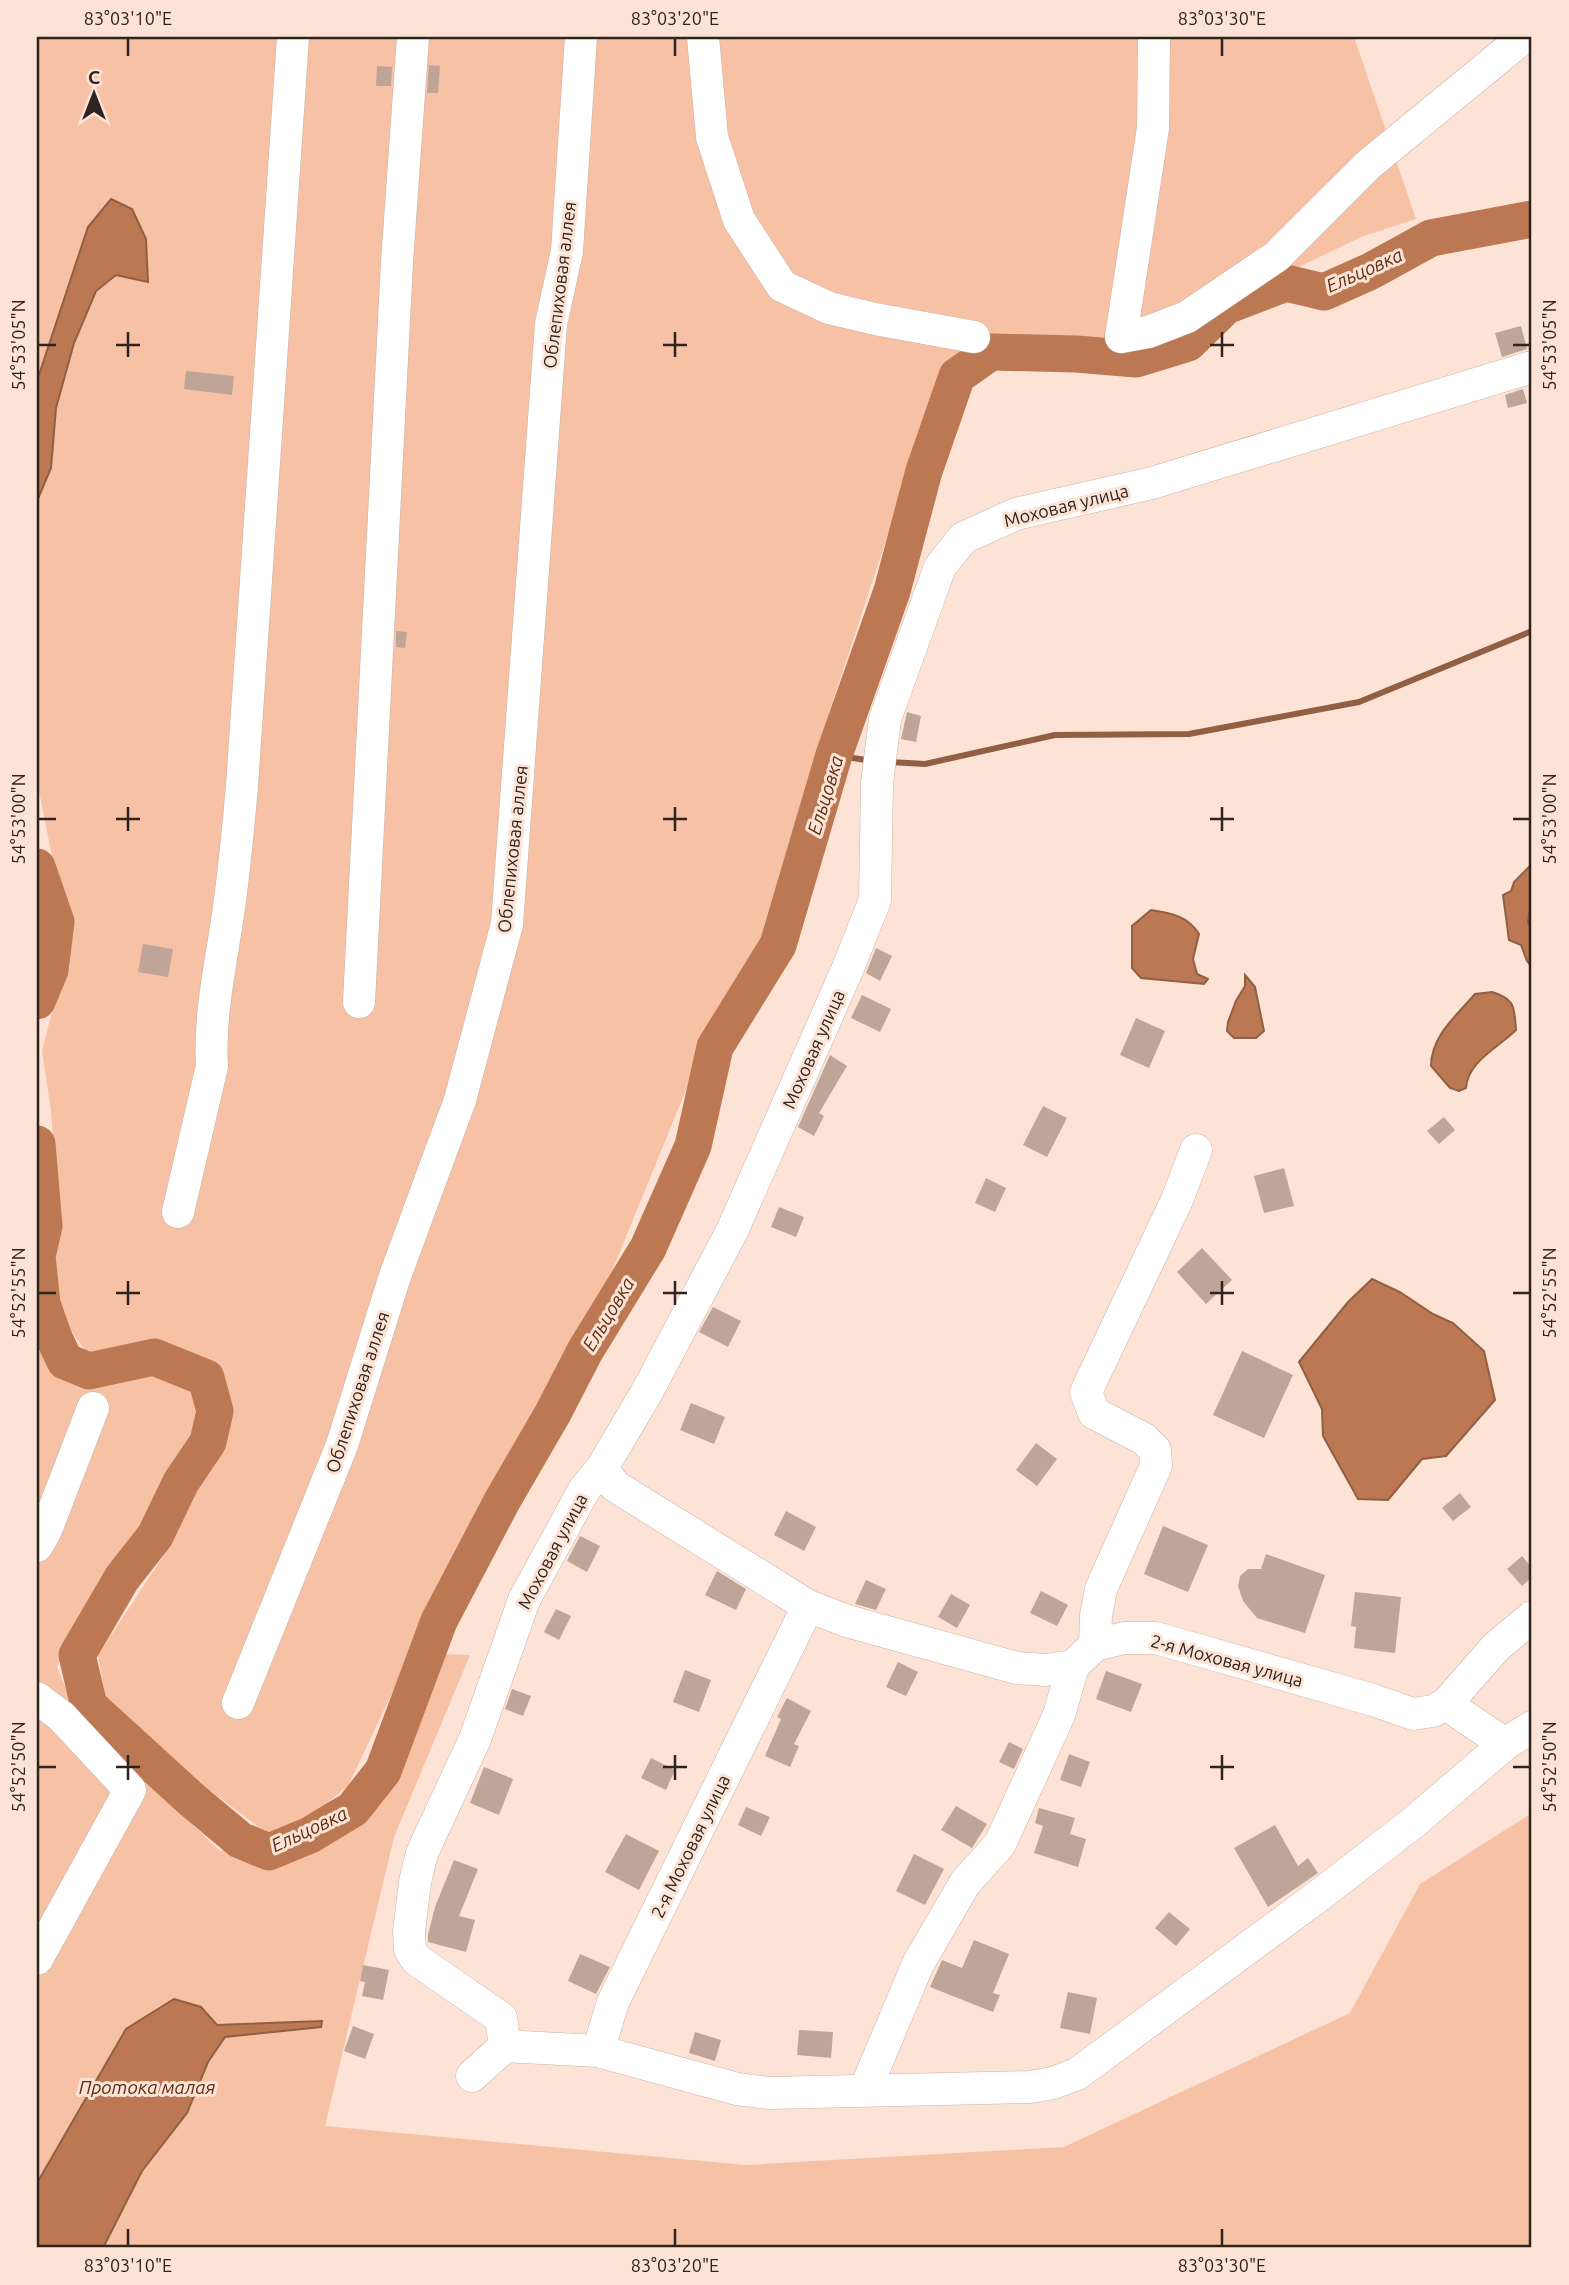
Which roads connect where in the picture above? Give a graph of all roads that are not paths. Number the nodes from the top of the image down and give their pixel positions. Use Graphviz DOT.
graph roads {
  1 [pos="293,37"];
  2 [pos="412,37"];
  3 [pos="581,37"];
  4 [pos="703,37"];
  5 [pos="1154,37"];
  6 [pos="1524,37"];
  7 [pos="974,337"];
  8 [pos="1532,366"];
  9 [pos="359,1002"];
  10 [pos="1196,1150"];
  11 [pos="178,1212"];
  12 [pos="93,1408"];
  13 [pos="602,1468"];
  14 [pos="37,1546"];
  15 [pos="808,1606"];
  16 [pos="1532,1617"];
  17 [pos="1084,1655"];
  18 [pos="37,1699"];
  19 [pos="237,1703"];
  20 [pos="1446,1704"];
  21 [pos="1532,1727"];
  22 [pos="1506,1744"];
  23 [pos="37,1959"];
  24 [pos="505,2046"];
  25 [pos="598,2051"];
  26 [pos="472,2076"];
  27 [pos="865,2090"];
  1 -- 11 [label="street"];
  2 -- 9 [label="street"];
  3 -- 19 [label="street, Облепиховая аллея"];
  4 -- 7 [label="street"];
  5 -- 6 [label="street"];
  8 -- 13 [label="street, Моховая улица"];
  10 -- 17 [label="street"];
  12 -- 14 [label="street"];
  13 -- 15 [label="street, 2-я Моховая улица"];
  13 -- 24 [label="street, Моховая улица"];
  15 -- 17 [label="street, 2-я Моховая улица"];
  15 -- 25 [label="street, 2-я Моховая улица"];
  16 -- 20 [label="street"];
  17 -- 20 [label="street, 2-я Моховая улица"];
  17 -- 27 [label="street"];
  18 -- 23 [label="street"];
  20 -- 22 [label="street"];
  21 -- 22 [label="street"];
  22 -- 27 [label="street"];
  24 -- 25 [label="street"];
  24 -- 26 [label="street"];
  25 -- 27 [label="street"];
}
